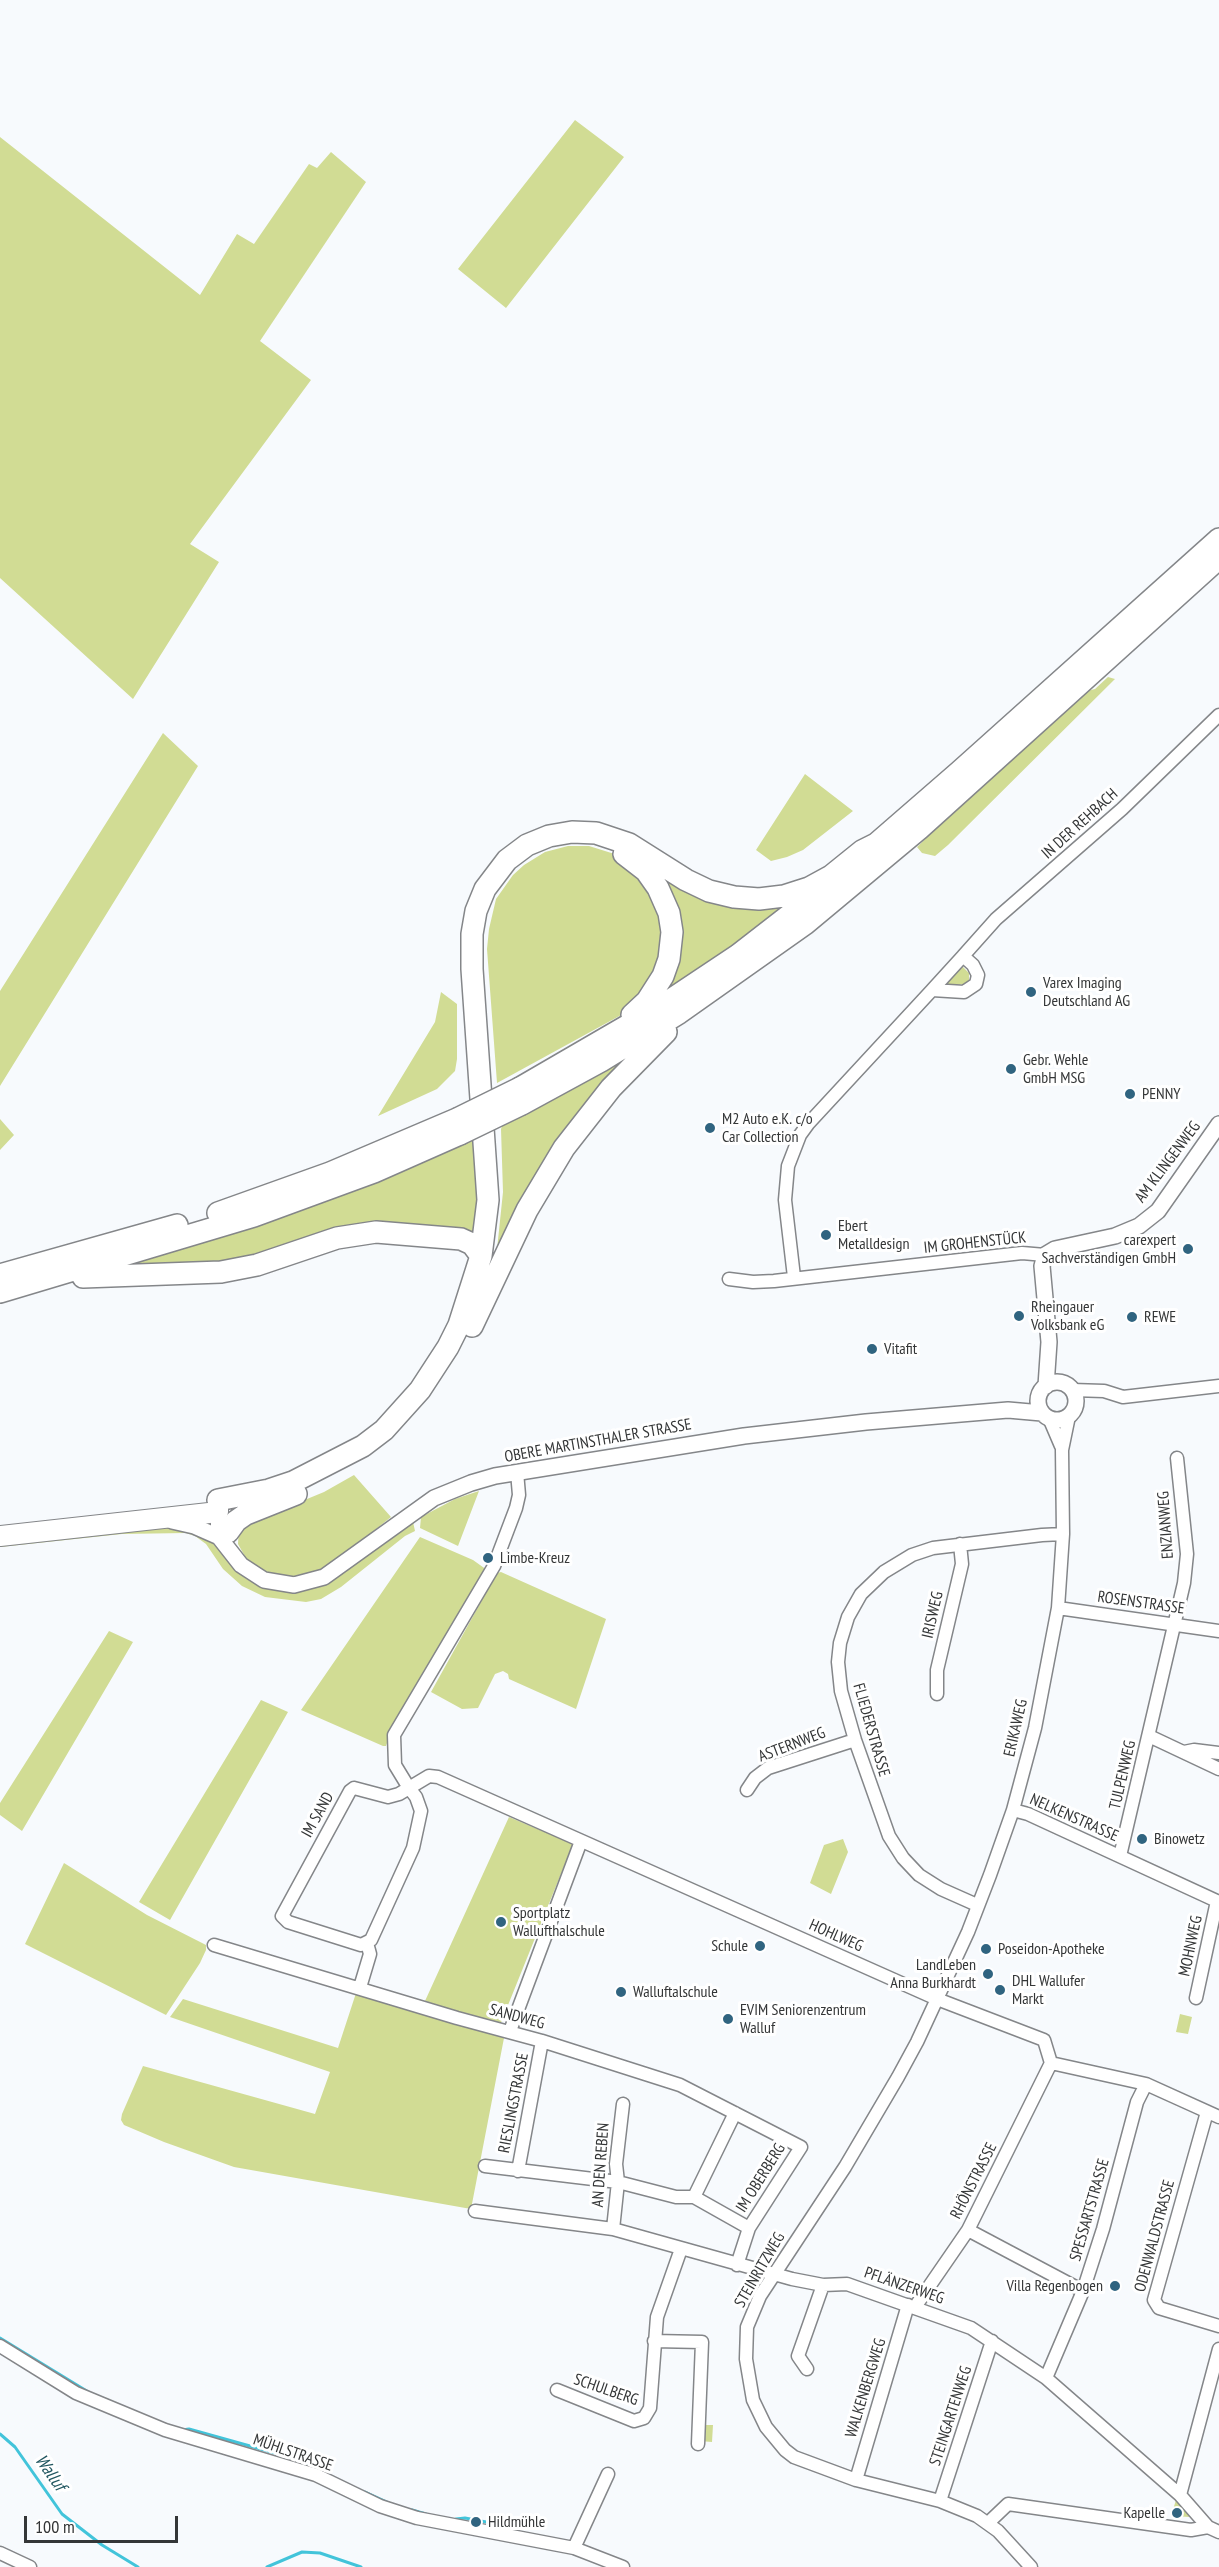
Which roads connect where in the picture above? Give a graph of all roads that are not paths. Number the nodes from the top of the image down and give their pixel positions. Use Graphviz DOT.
graph roads {
  1 [pos="1219,539"];
  2 [pos="1219,558"];
  3 [pos="1219,716"];
  4 [pos="911,825"];
  5 [pos="883,849"];
  6 [pos="963,956"];
  7 [pos="717,988"];
  8 [pos="932,990"];
  9 [pos="587,1051"];
  10 [pos="521,1096"];
  11 [pos="1219,1124"];
  12 [pos="1045,1255"];
  13 [pos="481,1256"];
  14 [pos="794,1277"];
  15 [pos="729,1279"];
  16 [pos="5,1285"];
  17 [pos="480,1309"];
  18 [pos="1049,1341"];
  19 [pos="1219,1386"];
  20 [pos="1068,1387"];
  21 [pos="1042,1391"];
  22 [pos="1008,1410"];
  23 [pos="1045,1415"];
  24 [pos="1069,1416"];
  25 [pos="1062,1450"];
  26 [pos="1177,1458"];
  27 [pos="517,1472"];
  28 [pos="299,1493"];
  29 [pos="220,1508"];
  30 [pos="160,1519"];
  31 [pos="87,1525"];
  32 [pos="1063,1534"];
  33 [pos="223,1535"];
  34 [pos="0,1536"];
  35 [pos="960,1544"];
  36 [pos="1058,1608"];
  37 [pos="1173,1624"];
  38 [pos="1219,1631"];
  39 [pos="937,1694"];
  40 [pos="1149,1736"];
  41 [pos="855,1740"];
  42 [pos="1183,1752"];
  43 [pos="1219,1753"];
  44 [pos="1219,1769"];
  45 [pos="409,1788"];
  46 [pos="747,1790"];
  47 [pos="1013,1810"];
  48 [pos="581,1841"];
  49 [pos="1120,1856"];
  50 [pos="1218,1901"];
  51 [pos="977,1905"];
  52 [pos="367,1943"];
  53 [pos="214,1945"];
  54 [pos="361,1984"];
  55 [pos="1196,1998"];
  56 [pos="937,1999"];
  57 [pos="510,2031"];
  58 [pos="542,2040"];
  59 [pos="1051,2063"];
  60 [pos="1146,2084"];
  61 [pos="622,2104"];
  62 [pos="1207,2112"];
  63 [pos="735,2113"];
  64 [pos="1219,2117"];
  65 [pos="801,2147"];
  66 [pos="485,2166"];
  67 [pos="518,2171"];
  68 [pos="618,2182"];
  69 [pos="694,2197"];
  70 [pos="475,2211"];
  71 [pos="749,2228"];
  72 [pos="613,2229"];
  73 [pos="968,2230"];
  74 [pos="681,2249"];
  75 [pos="737,2265"];
  76 [pos="774,2273"];
  77 [pos="823,2285"];
  78 [pos="1083,2291"];
  79 [pos="911,2306"];
  80 [pos="1219,2325"];
  81 [pos="654,2341"];
  82 [pos="993,2341"];
  83 [pos="0,2346"];
  84 [pos="1219,2349"];
  85 [pos="807,2369"];
  86 [pos="1046,2378"];
  87 [pos="557,2391"];
  88 [pos="698,2444"];
  89 [pos="608,2474"];
  90 [pos="856,2480"];
  91 [pos="1180,2495"];
  92 [pos="940,2500"];
  93 [pos="988,2523"];
  94 [pos="1214,2529"];
  95 [pos="574,2548"];
  96 [pos="0,2553"];
  97 [pos="30,2567"];
  98 [pos="623,2567"];
  99 [pos="1031,2567"];
  1 -- 4 [label="highway"];
  2 -- 4 [label="highway"];
  3 -- 6 [label="street, IN DER REHBACH"];
  4 -- 5 [label="highway"];
  5 -- 7 [label="highway"];
  5 -- 9 [label="highway"];
  5 -- 13 [label="highway"];
  6 -- 8 [label="street, IN DER REHBACH"];
  6 -- 8 [label="street"];
  7 -- 10 [label="highway"];
  7 -- 17 [label="highway"];
  8 -- 14 [label="street, IN DER REHBACH"];
  9 -- 10 [label="highway"];
  9 -- 17 [label="highway"];
  10 -- 16 [label="highway, bridge"];
  11 -- 12 [label="street, AM KLINGENWEG"];
  12 -- 14 [label="street, IM GROHENSTÜCK"];
  12 -- 18 [label="street"];
  13 -- 16 [label="highway"];
  13 -- 29 [label="highway"];
  14 -- 15 [label="street, IM GROHENSTÜCK"];
  17 -- 28 [label="highway"];
  18 -- 20 [label="street"];
  18 -- 21 [label="street"];
  19 -- 20 [label="street"];
  20 -- 21 [label="street"];
  20 -- 24 [label="street"];
  21 -- 22 [label="street, OBERE MARTINSTHALER STRASSE"];
  21 -- 23 [label="street"];
  22 -- 23 [label="street, OBERE MARTINSTHALER STRASSE"];
  22 -- 27 [label="street, OBERE MARTINSTHALER STRASSE"];
  23 -- 24 [label="street"];
  23 -- 25 [label="street, ERIKAWEG"];
  24 -- 25 [label="street, ERIKAWEG"];
  25 -- 32 [label="street, ERIKAWEG"];
  26 -- 37 [label="street, ENZIANWEG"];
  27 -- 33 [label="street, OBERE MARTINSTHALER STRASSE"];
  27 -- 45 [label="street"];
  28 -- 29 [label="highway"];
  28 -- 33 [label="highway"];
  29 -- 30 [label="main road"];
  29 -- 31 [label="main road"];
  29 -- 33 [label="street, OBERE MARTINSTHALER STRASSE"];
  30 -- 31 [label="main road"];
  30 -- 33 [label="street"];
  31 -- 34 [label="main road"];
  32 -- 35 [label="street, FLIEDERSTRASSE"];
  32 -- 36 [label="street, ERIKAWEG"];
  35 -- 39 [label="street, IRISWEG"];
  35 -- 41 [label="street, FLIEDERSTRASSE"];
  36 -- 37 [label="street, ROSENSTRASSE"];
  36 -- 47 [label="street, ERIKAWEG"];
  37 -- 38 [label="street, ROSENSTRASSE"];
  37 -- 40 [label="street, TULPENWEG"];
  40 -- 42 [label="street, TULPENWEG"];
  40 -- 49 [label="street, TULPENWEG"];
  41 -- 46 [label="street, ASTERNWEG"];
  41 -- 51 [label="street, FLIEDERSTRASSE"];
  42 -- 43 [label="street, TULPENWEG"];
  42 -- 44 [label="street, TULPENWEG"];
  45 -- 48 [label="street, HOHLWEG"];
  45 -- 52 [label="street"];
  45 -- 52 [label="street, IM SAND"];
  47 -- 49 [label="street, NELKENSTRASSE"];
  47 -- 51 [label="street, ERIKAWEG"];
  48 -- 56 [label="street, HOHLWEG"];
  48 -- 57 [label="street"];
  49 -- 50 [label="street, NELKENSTRASSE"];
  50 -- 55 [label="street, MOHNWEG"];
  51 -- 56 [label="street, ERIKAWEG"];
  52 -- 54 [label="street"];
  53 -- 57 [label="street, SANDWEG"];
  56 -- 59 [label="street, HOHLWEG"];
  56 -- 76 [label="street, STEINRITZWEG"];
  57 -- 58 [label="street, SANDWEG"];
  58 -- 63 [label="street, SANDWEG"];
  58 -- 67 [label="street, RIESLINGSTRASSE"];
  59 -- 60 [label="street"];
  59 -- 73 [label="street, RHÖNSTRASSE"];
  60 -- 62 [label="street"];
  60 -- 78 [label="street, SPESSARTSTRASSE"];
  61 -- 68 [label="street, AN DEN REBEN"];
  62 -- 64 [label="street"];
  62 -- 80 [label="street, ODENWALDSTRASSE"];
  63 -- 65 [label="street, SANDWEG"];
  63 -- 69 [label="street"];
  65 -- 71 [label="street, IM OBERBERG"];
  66 -- 67 [label="street, RIESLINGSTRASSE"];
  67 -- 68 [label="street, RIESLINGSTRASSE"];
  68 -- 69 [label="street, RIESLINGSTRASSE"];
  68 -- 72 [label="street, AN DEN REBEN"];
  69 -- 71 [label="street, IM OBERBERG"];
  70 -- 72 [label="street, PFLÄNZERWEG"];
  71 -- 75 [label="street, IM OBERBERG"];
  72 -- 74 [label="street, PFLÄNZERWEG"];
  73 -- 78 [label="street"];
  73 -- 79 [label="street, RHÖNSTRASSE"];
  74 -- 75 [label="street, PFLÄNZERWEG"];
  74 -- 81 [label="street"];
  75 -- 76 [label="street, PFLÄNZERWEG"];
  76 -- 77 [label="street, PFLÄNZERWEG"];
  76 -- 90 [label="street, STEINRITZWEG"];
  77 -- 79 [label="street, PFLÄNZERWEG"];
  77 -- 85 [label="street"];
  78 -- 86 [label="street, SPESSARTSTRASSE"];
  79 -- 82 [label="street, PFLÄNZERWEG"];
  79 -- 90 [label="street, WALKENBERGWEG"];
  81 -- 87 [label="street, SCHULBERG"];
  81 -- 88 [label="street"];
  82 -- 86 [label="street, PFLÄNZERWEG"];
  82 -- 92 [label="street, STEINGARTENWEG"];
  83 -- 95 [label="street, MÜHLSTRASSE"];
  84 -- 91 [label="street"];
  86 -- 91 [label="street, PFLÄNZERWEG"];
  89 -- 95 [label="street"];
  90 -- 92 [label="street, STEINRITZWEG"];
  91 -- 94 [label="street, PFLÄNZERWEG"];
  92 -- 93 [label="street, STEINRITZWEG"];
  93 -- 94 [label="street"];
  93 -- 99 [label="street, STEINRITZWEG"];
  95 -- 98 [label="street, MÜHLSTRASSE"];
  96 -- 97 [label="street"];
}
